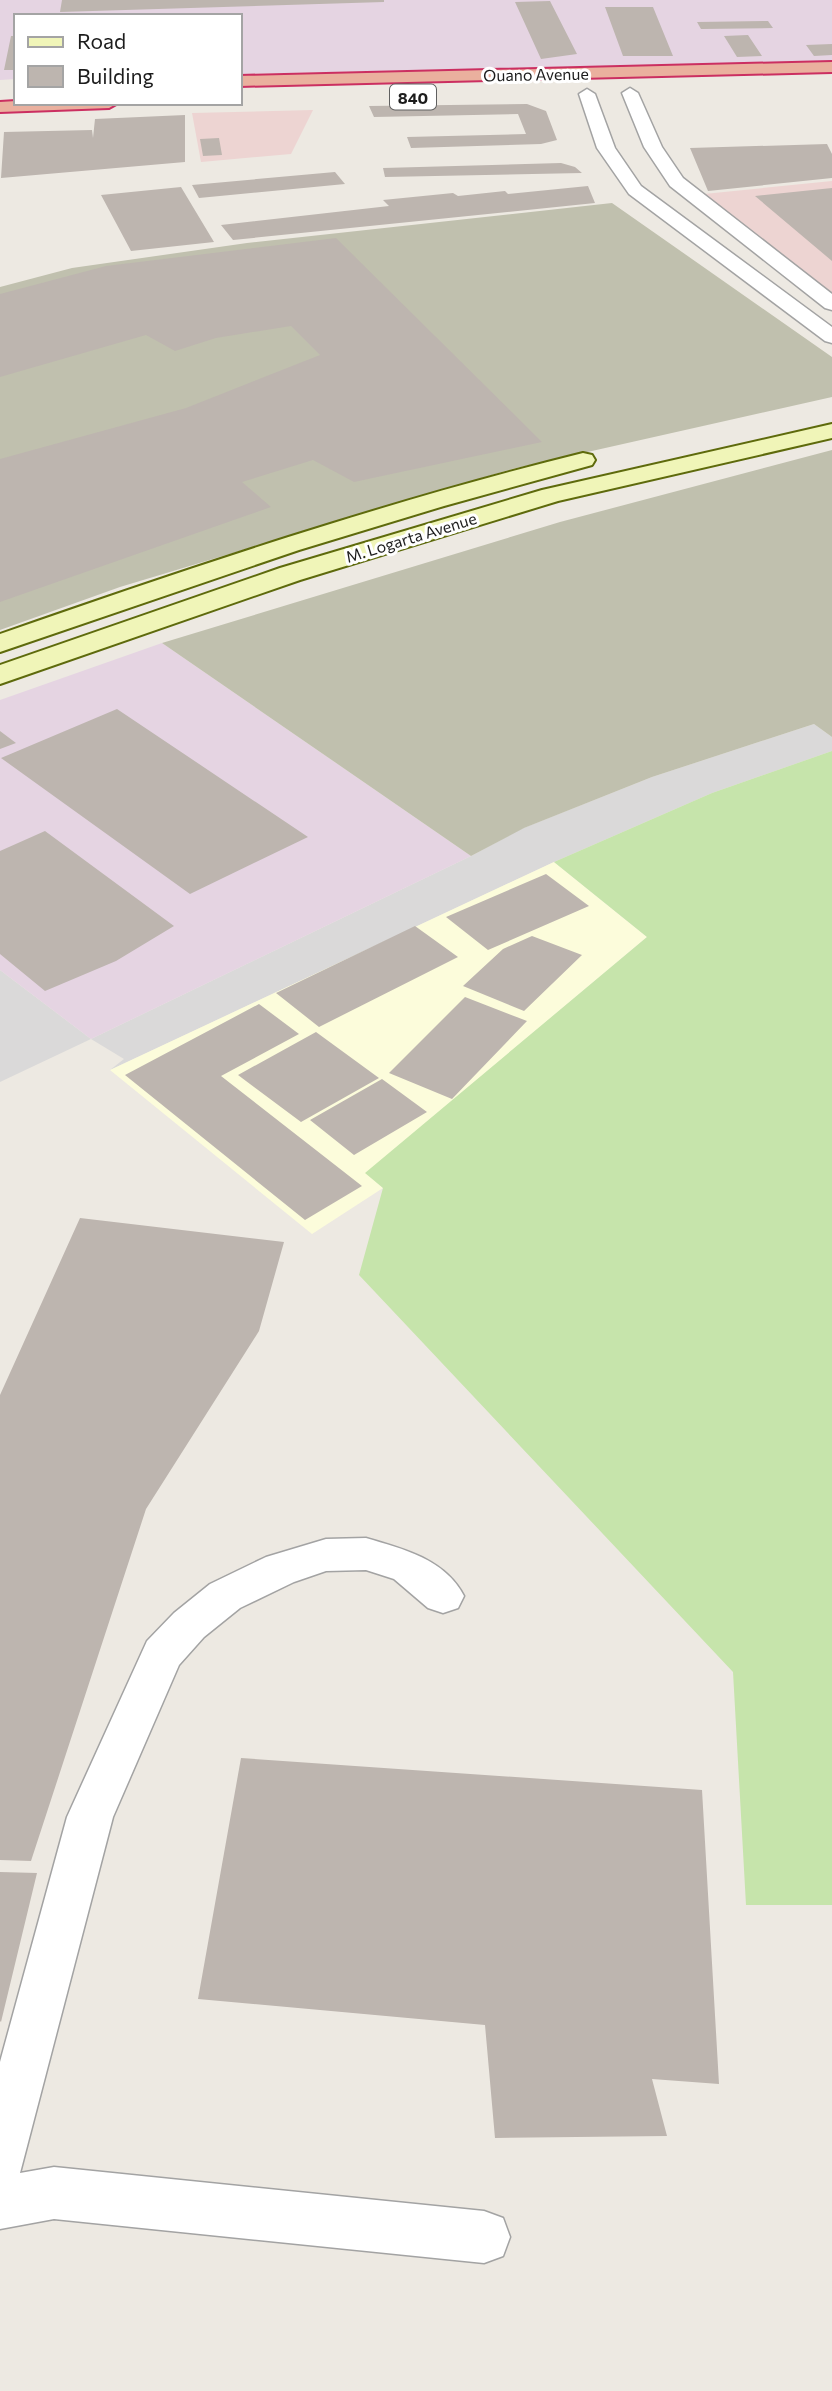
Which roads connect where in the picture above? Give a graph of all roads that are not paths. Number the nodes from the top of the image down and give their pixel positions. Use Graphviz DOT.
graph roads {
  1 [pos="832,67"];
  2 [pos="242,82"];
  3 [pos="637,93"];
  4 [pos="567,94"];
  5 [pos="587,94"];
  6 [pos="54,105"];
  7 [pos="0,107"];
  8 [pos="782,264"];
  9 [pos="744,270"];
  10 [pos="832,303"];
  11 [pos="832,337"];
  12 [pos="832,408"];
  13 [pos="762,422"];
  14 [pos="832,431"];
  15 [pos="602,456"];
  16 [pos="526,474"];
  17 [pos="551,495"];
  18 [pos="0,644"];
  19 [pos="0,675"];
  20 [pos="443,1596"];
  21 [pos="0,2160"];
  22 [pos="0,2203"];
  23 [pos="484,2237"];
  1 -- 2 [label="highway, Ouano Avenue / 840"];
  3 -- 5 [label="highway, Ouano Avenue"];
  3 -- 8 [label="street"];
  4 -- 5 [label="highway, Ouano Avenue"];
  5 -- 9 [label="street"];
  6 -- 7 [label="highway"];
  8 -- 9 [label="street"];
  8 -- 10 [label="street"];
  9 -- 11 [label="street"];
  12 -- 13 [label="main road"];
  14 -- 17 [label="main road, M. Logarta Avenue"];
  15 -- 16 [label="main road, M. Logarta Avenue"];
  16 -- 17 [label="main road"];
  16 -- 18 [label="main road, M. Logarta Avenue"];
  17 -- 19 [label="main road, M. Logarta Avenue"];
  20 -- 21 [label="street"];
  22 -- 23 [label="street"];
}
